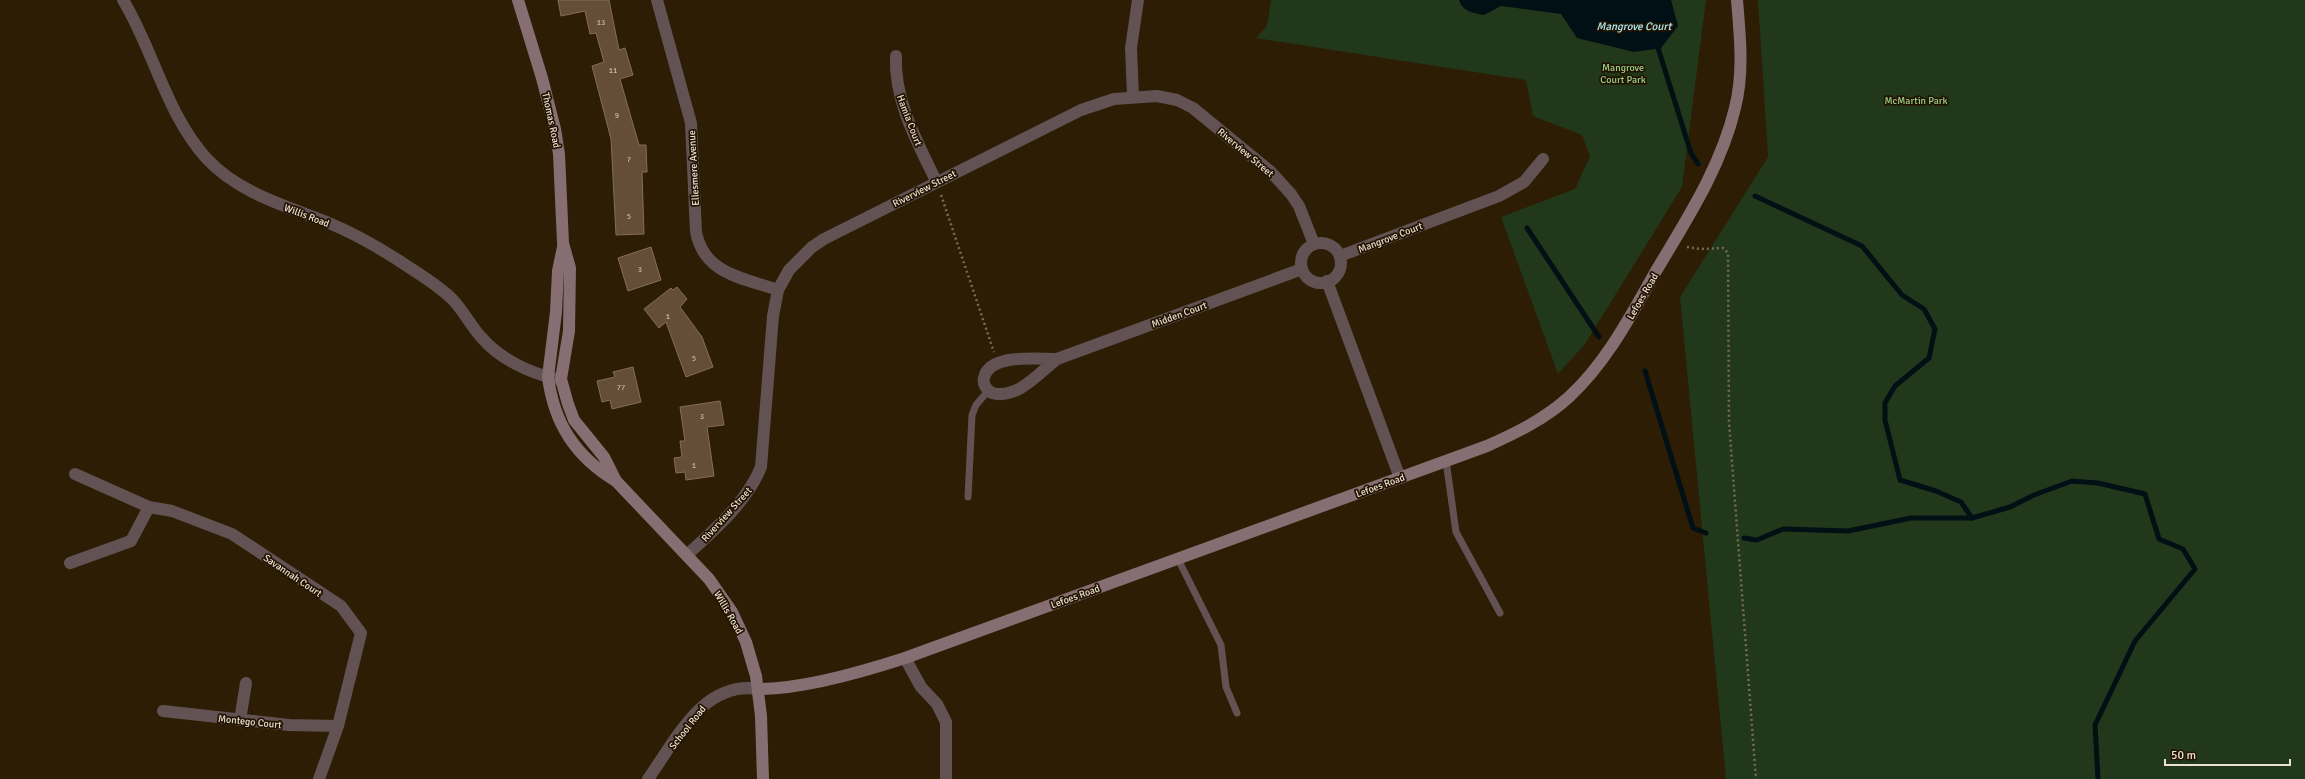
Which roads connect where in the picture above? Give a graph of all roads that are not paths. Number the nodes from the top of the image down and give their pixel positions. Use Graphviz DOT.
graph roads {
  1 [pos="122,0"];
  2 [pos="518,0"];
  3 [pos="657,0"];
  4 [pos="1138,0"];
  5 [pos="1737,0"];
  6 [pos="896,56"];
  7 [pos="1133,96"];
  8 [pos="1543,159"];
  9 [pos="936,182"];
  10 [pos="563,244"];
  11 [pos="1314,244"];
  12 [pos="1340,256"];
  13 [pos="1302,269"];
  14 [pos="1327,281"];
  15 [pos="778,290"];
  16 [pos="1057,359"];
  17 [pos="548,377"];
  18 [pos="561,379"];
  19 [pos="988,391"];
  20 [pos="1446,461"];
  21 [pos="75,474"];
  22 [pos="1400,478"];
  23 [pos="616,481"];
  24 [pos="968,497"];
  25 [pos="149,507"];
  26 [pos="687,555"];
  27 [pos="1178,559"];
  28 [pos="70,564"];
  29 [pos="1500,613"];
  30 [pos="905,658"];
  31 [pos="246,683"];
  32 [pos="759,689"];
  33 [pos="163,711"];
  34 [pos="1237,713"];
  35 [pos="240,720"];
  36 [pos="338,726"];
  37 [pos="320,779"];
  38 [pos="648,779"];
  39 [pos="763,779"];
  40 [pos="946,779"];
  1 -- 17 [label="street, Willis Road"];
  2 -- 10 [label="street, Thomas Road"];
  3 -- 15 [label="street, Ellesmere Avenue"];
  4 -- 7 [label="street"];
  5 -- 20 [label="street, Lefoes Road"];
  6 -- 9 [label="street, Hamia Court"];
  7 -- 9 [label="street, Riverview Street"];
  7 -- 11 [label="street, Riverview Street"];
  8 -- 12 [label="street, Mangrove Court"];
  9 -- 15 [label="street, Riverview Street"];
  10 -- 17 [label="street, Thomas Road"];
  10 -- 18 [label="street, Thomas Road"];
  11 -- 12 [label="street"];
  11 -- 13 [label="street"];
  12 -- 14 [label="street"];
  13 -- 14 [label="street"];
  13 -- 16 [label="street, Midden Court"];
  14 -- 22 [label="street"];
  15 -- 26 [label="street, Riverview Street"];
  16 -- 19 [label="street, Midden Court"];
  16 -- 19 [label="street, Midden Court"];
  17 -- 18 [label="street, Willis Road"];
  17 -- 23 [label="street, Willis Road"];
  18 -- 23 [label="street, Willis Road"];
  19 -- 24 [label="lane"];
  20 -- 22 [label="street, Lefoes Road"];
  20 -- 29 [label="lane"];
  21 -- 25 [label="street, Savannah Court"];
  22 -- 27 [label="street, Lefoes Road"];
  23 -- 26 [label="street, Willis Road"];
  25 -- 28 [label="street"];
  25 -- 36 [label="street, Savannah Court"];
  26 -- 32 [label="street, Willis Road"];
  27 -- 30 [label="street, Lefoes Road"];
  27 -- 34 [label="lane"];
  30 -- 32 [label="street, Lefoes Road"];
  30 -- 40 [label="street"];
  31 -- 35 [label="street"];
  32 -- 38 [label="street, School Road"];
  32 -- 39 [label="street, Willis Road"];
  33 -- 35 [label="street, Montego Court"];
  35 -- 36 [label="street, Montego Court"];
  36 -- 37 [label="street, Savannah Court"];
}
